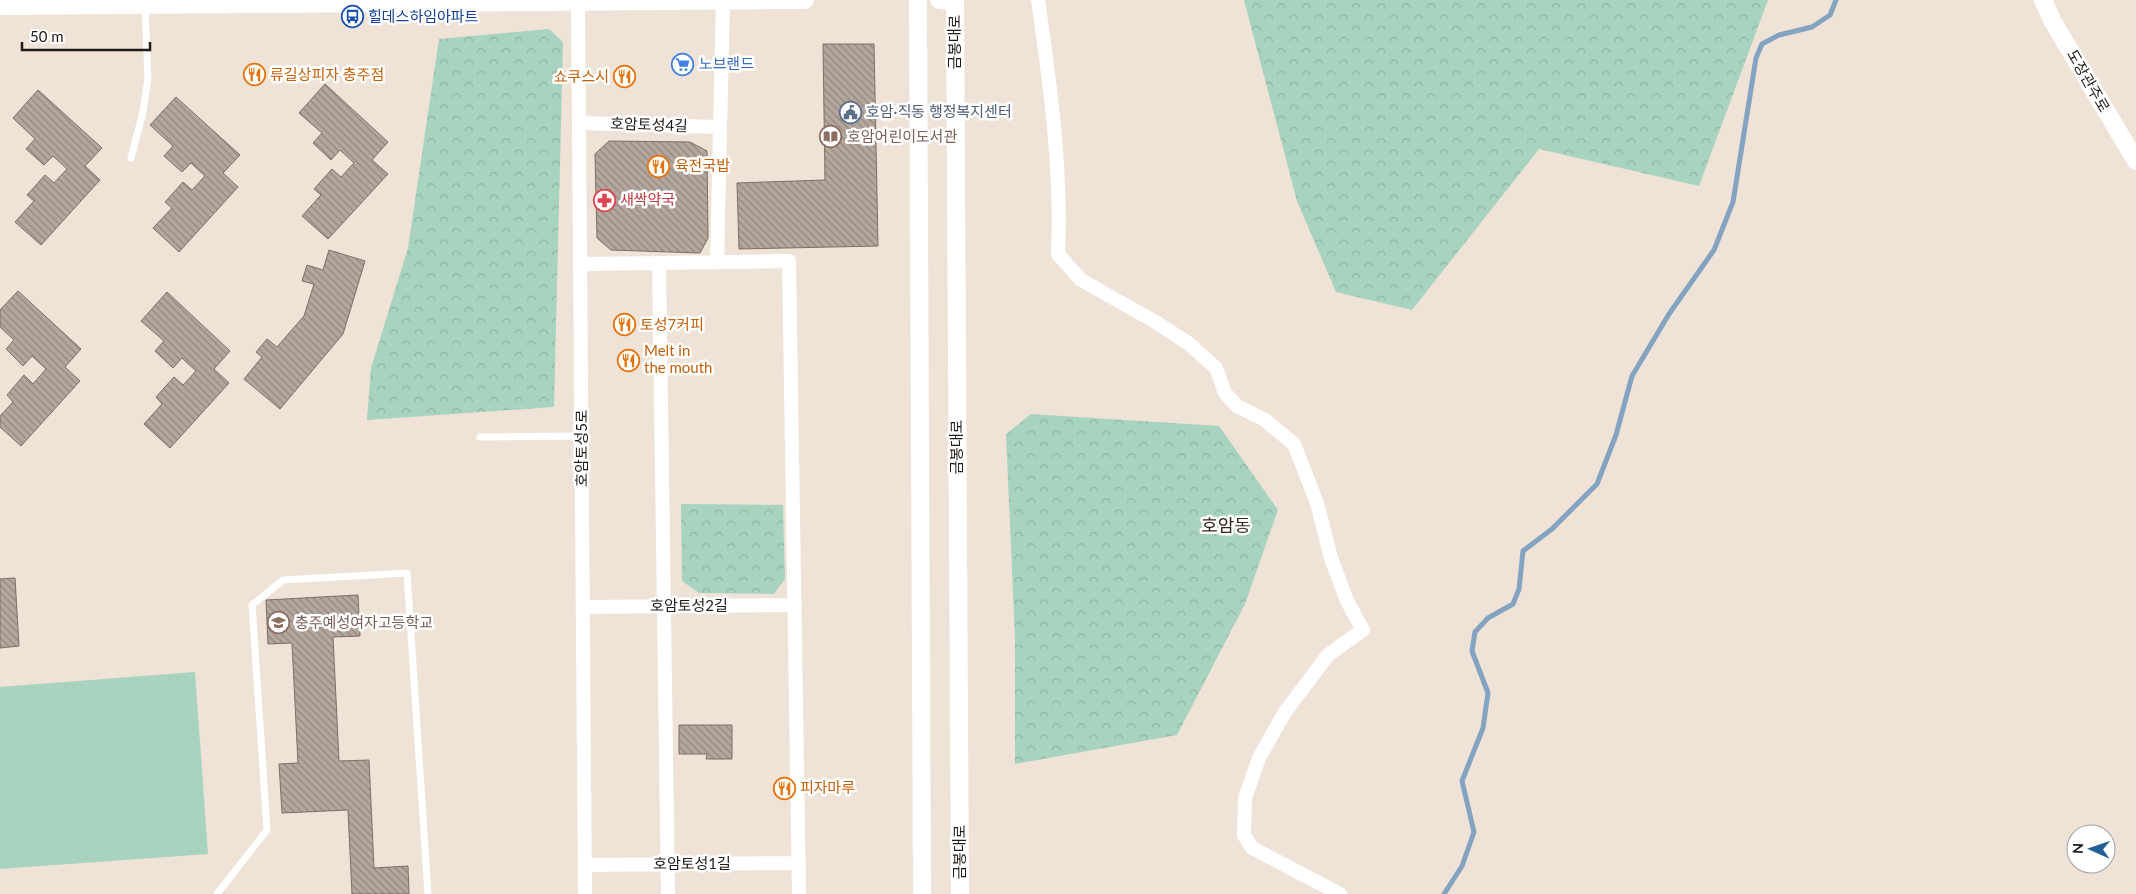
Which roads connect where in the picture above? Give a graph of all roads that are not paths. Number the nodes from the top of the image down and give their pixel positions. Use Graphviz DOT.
graph roads {
  1 [pos="805,0"];
  2 [pos="918,0"];
  3 [pos="939,0"];
  4 [pos="955,0"];
  5 [pos="1038,0"];
  6 [pos="2043,0"];
  7 [pos="578,1"];
  8 [pos="722,1"];
  9 [pos="145,3"];
  10 [pos="0,6"];
  11 [pos="579,123"];
  12 [pos="719,127"];
  13 [pos="131,158"];
  14 [pos="2136,161"];
  15 [pos="717,262"];
  16 [pos="659,263"];
  17 [pos="580,264"];
  18 [pos="582,436"];
  19 [pos="480,437"];
  20 [pos="795,605"];
  21 [pos="664,606"];
  22 [pos="583,607"];
  23 [pos="799,863"];
  24 [pos="667,864"];
  25 [pos="585,865"];
  26 [pos="217,894"];
  27 [pos="428,894"];
  28 [pos="586,894"];
  29 [pos="668,894"];
  30 [pos="799,894"];
  31 [pos="922,894"];
  32 [pos="960,894"];
  33 [pos="1340,894"];
  1 -- 8 [label="street"];
  2 -- 31 [label="street"];
  3 -- 4 [label="street"];
  4 -- 32 [label="street, 금봉대로"];
  5 -- 33 [label="street"];
  6 -- 14 [label="street, 도장관주로"];
  7 -- 8 [label="street"];
  7 -- 9 [label="street"];
  7 -- 11 [label="street, 호암토성5로"];
  8 -- 12 [label="street"];
  9 -- 10 [label="street"];
  9 -- 13 [label="lane"];
  11 -- 12 [label="street, 호암토성4길"];
  11 -- 17 [label="street, 호암토성5로"];
  12 -- 15 [label="street"];
  15 -- 16 [label="street"];
  15 -- 20 [label="street"];
  16 -- 17 [label="street"];
  16 -- 21 [label="street"];
  17 -- 18 [label="street, 호암토성5로"];
  18 -- 19 [label="lane"];
  18 -- 22 [label="street, 호암토성5로"];
  20 -- 21 [label="street, 호암토성2길"];
  20 -- 23 [label="street"];
  21 -- 22 [label="street, 호암토성2길"];
  21 -- 24 [label="street"];
  22 -- 25 [label="street, 호암토성5로"];
  23 -- 24 [label="street, 호암토성1길"];
  23 -- 30 [label="street"];
  24 -- 25 [label="street, 호암토성1길"];
  24 -- 29 [label="street"];
  25 -- 28 [label="street, 호암토성5로"];
  26 -- 27 [label="lane"];
}
